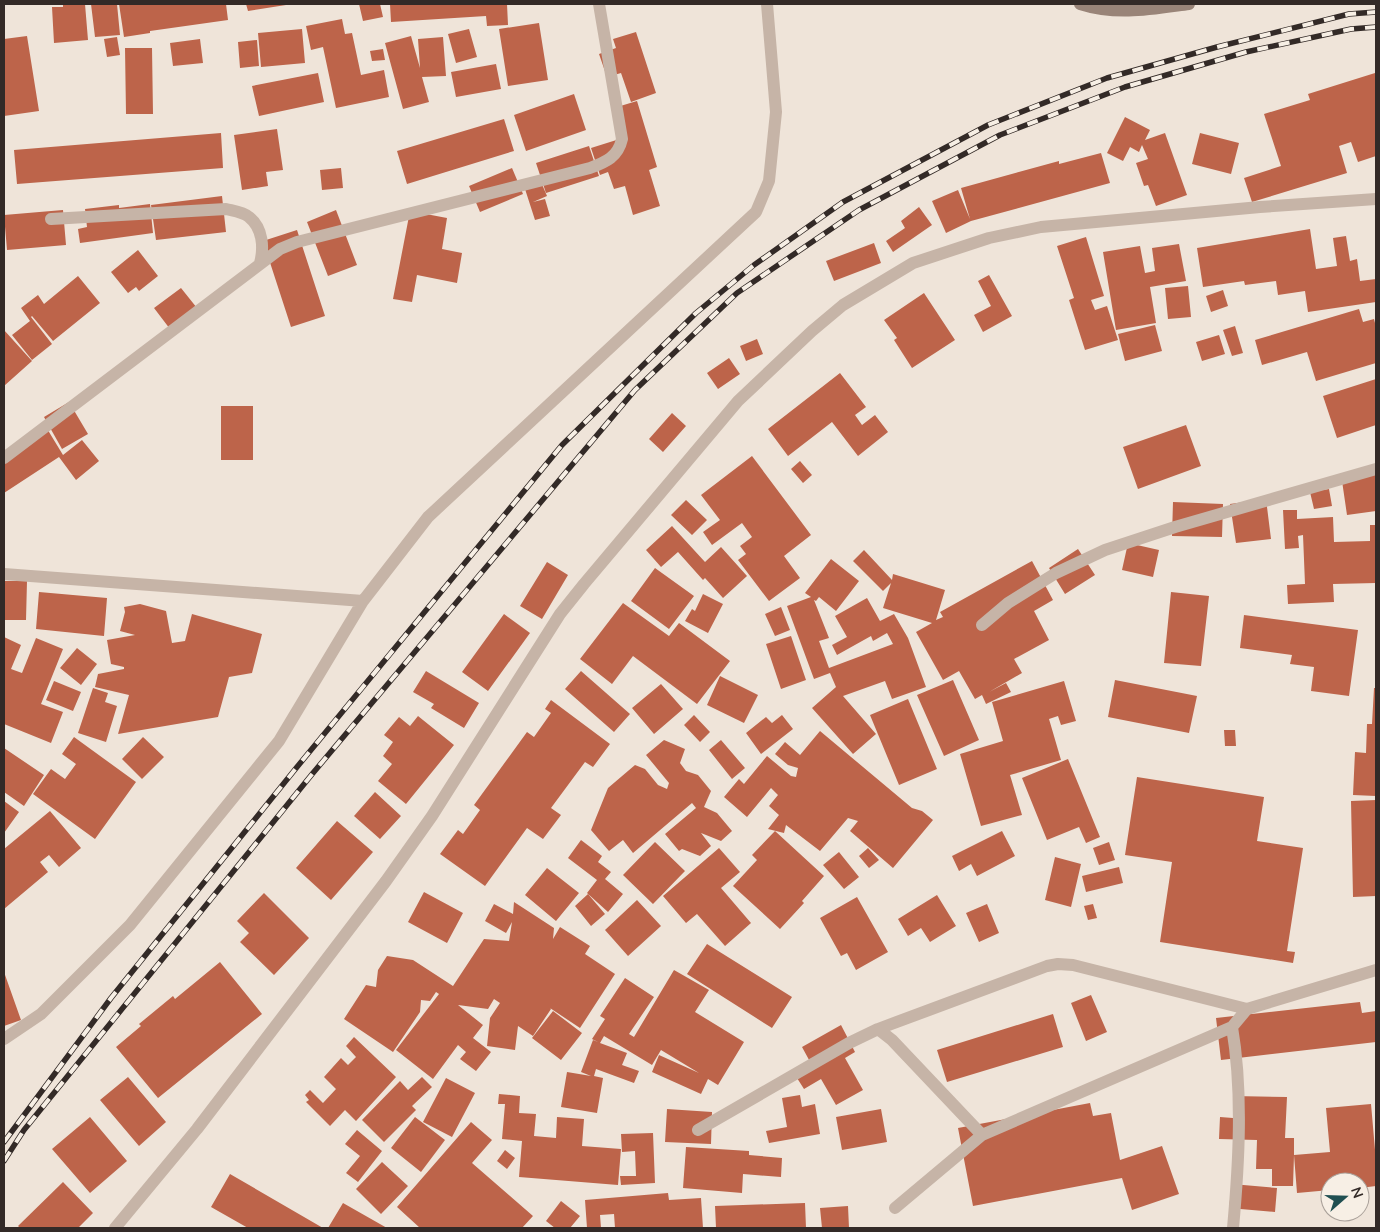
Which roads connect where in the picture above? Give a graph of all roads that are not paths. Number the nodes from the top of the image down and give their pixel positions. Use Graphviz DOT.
graph roads {
  1 [pos="599,4"];
  2 [pos="767,4"];
  3 [pos="1080,4"];
  4 [pos="1188,4"];
  5 [pos="1376,199"];
  6 [pos="51,219"];
  7 [pos="260,263"];
  8 [pos="4,458"];
  9 [pos="1376,469"];
  10 [pos="4,574"];
  11 [pos="363,601"];
  12 [pos="982,625"];
  13 [pos="1376,970"];
  14 [pos="1247,1009"];
  15 [pos="1232,1027"];
  16 [pos="878,1029"];
  17 [pos="4,1039"];
  18 [pos="698,1130"];
  19 [pos="982,1135"];
  20 [pos="895,1208"];
  21 [pos="115,1228"];
  22 [pos="1233,1228"];
  1 -- 7 [label="street"];
  2 -- 11 [label="street"];
  3 -- 4 [label="main road"];
  5 -- 21 [label="street"];
  6 -- 7 [label="street"];
  7 -- 8 [label="street"];
  9 -- 12 [label="street"];
  10 -- 11 [label="street"];
  11 -- 17 [label="street"];
  13 -- 14 [label="street"];
  14 -- 15 [label="street"];
  14 -- 16 [label="street"];
  15 -- 19 [label="street"];
  15 -- 22 [label="street"];
  16 -- 18 [label="street"];
  16 -- 19 [label="street"];
  19 -- 20 [label="street"];
}
